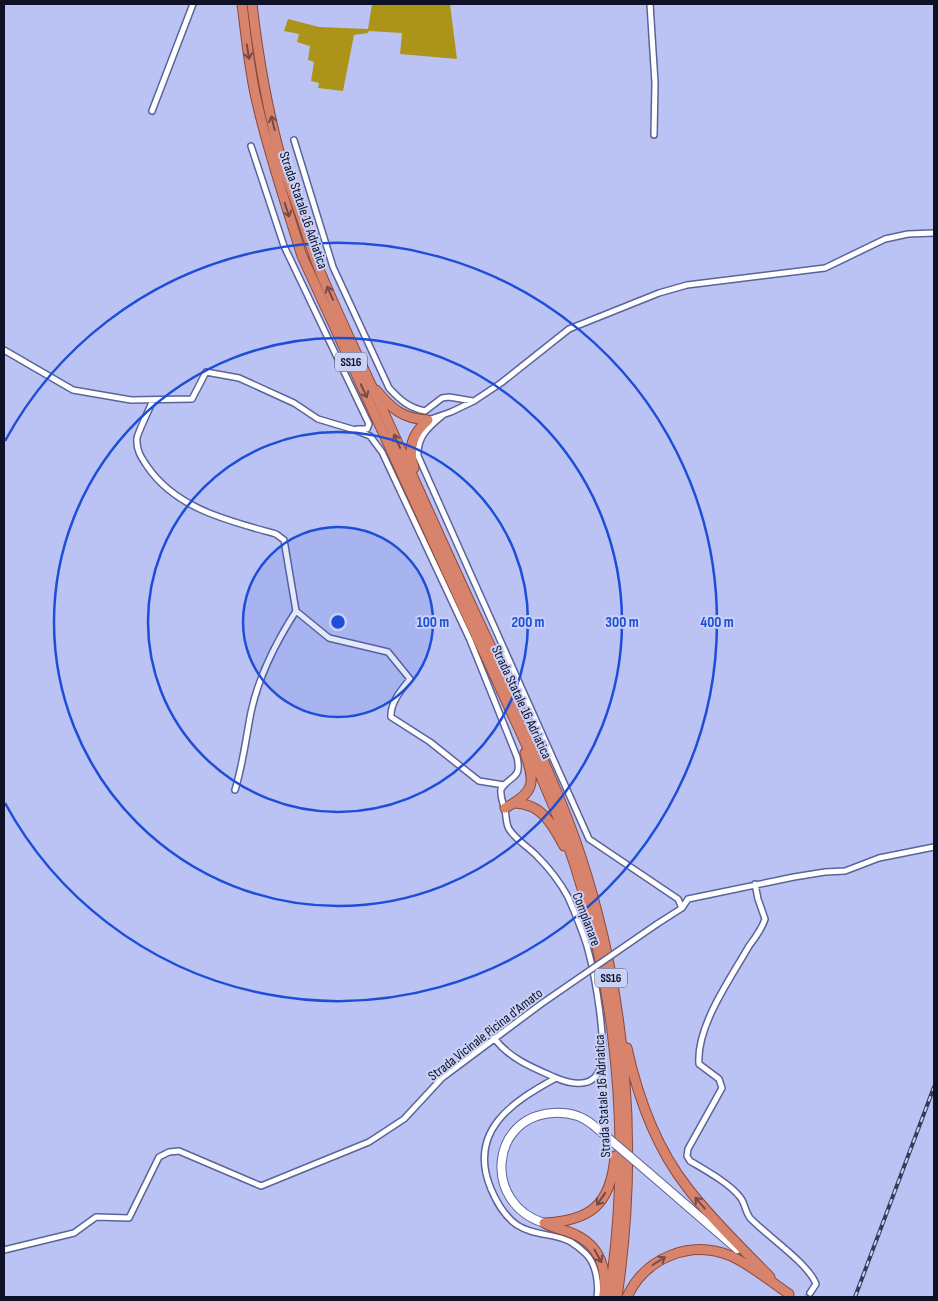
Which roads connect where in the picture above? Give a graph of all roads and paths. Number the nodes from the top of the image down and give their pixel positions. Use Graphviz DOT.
graph roads {
  1 [pos="193,4"];
  2 [pos="242,4"];
  3 [pos="252,4"];
  4 [pos="650,4"];
  5 [pos="152,111"];
  6 [pos="654,135"];
  7 [pos="294,140"];
  8 [pos="251,146"];
  9 [pos="934,233"];
  10 [pos="4,350"];
  11 [pos="370,382"];
  12 [pos="153,400"];
  13 [pos="474,401"];
  14 [pos="443,415"];
  15 [pos="428,420"];
  16 [pos="355,430"];
  17 [pos="418,488"];
  18 [pos="296,611"];
  19 [pos="509,705"];
  20 [pos="504,785"];
  21 [pos="235,790"];
  22 [pos="515,803"];
  23 [pos="505,808"];
  24 [pos="934,848"];
  25 [pos="577,872"];
  26 [pos="755,884"];
  27 [pos="682,908"];
  28 [pos="613,984"];
  29 [pos="494,1038"];
  30 [pos="556,1078"];
  31 [pos="617,1083"];
  32 [pos="544,1223"];
  33 [pos="4,1250"];
  34 [pos="770,1277"];
  35 [pos="810,1293"];
  36 [pos="791,1295"];
  37 [pos="597,1297"];
  38 [pos="604,1297"];
  39 [pos="609,1297"];
  40 [pos="617,1297"];
  41 [pos="627,1297"];
  1 -- 5 [label="street"];
  2 -- 19 [label="highway, Strada Statale 16 Adriatica / SS16, one-way"];
  11 -- 3 [label="highway, Strada Statale 16 Adriatica / SS16, one-way"];
  4 -- 6 [label="street"];
  7 -- 13 [label="street"];
  8 -- 16 [label="street"];
  9 -- 13 [label="street"];
  10 -- 12 [label="street"];
  11 -- 15 [label="highway, SS16"];
  17 -- 11 [label="highway, Strada Statale 16 Adriatica / SS16, one-way"];
  12 -- 16 [label="street"];
  12 -- 18 [label="street"];
  13 -- 14 [label="street"];
  14 -- 15 [label="street"];
  14 -- 27 [label="street"];
  15 -- 17 [label="highway, SS16"];
  16 -- 20 [label="street"];
  17 -- 28 [label="highway, Strada Statale 16 Adriatica / SS16"];
  18 -- 20 [label="street"];
  18 -- 21 [label="street"];
  19 -- 22 [label="highway"];
  19 -- 25 [label="highway, Strada Statale 16 Adriatica / SS16"];
  20 -- 23 [label="street"];
  22 -- 23 [label="highway"];
  22 -- 25 [label="highway"];
  23 -- 30 [label="street, Complanare"];
  24 -- 26 [label="street, Strada Vicinale Picina d'Amato"];
  25 -- 31 [label="highway, Strada Statale 16 Adriatica / SS16"];
  26 -- 27 [label="street, Strada Vicinale Picina d'Amato"];
  26 -- 35 [label="street"];
  27 -- 29 [label="street, Strada Vicinale Picina d'Amato, bridge"];
  34 -- 28 [label="highway, SS16, one-way"];
  28 -- 40 [label="highway, Strada Statale 16 Adriatica / SS16"];
  29 -- 30 [label="street, Complanare"];
  29 -- 33 [label="street, Strada Vicinale Picina d'Amato"];
  30 -- 37 [label="street"];
  31 -- 32 [label="highway, SS16, one-way"];
  31 -- 39 [label="highway, Strada Statale 16 Adriatica / SS16"];
  32 -- 34 [label="main road, bridge"];
  32 -- 38 [label="highway, one-way"];
  34 -- 36 [label="main road"];
  41 -- 36 [label="highway, one-way"];
}
